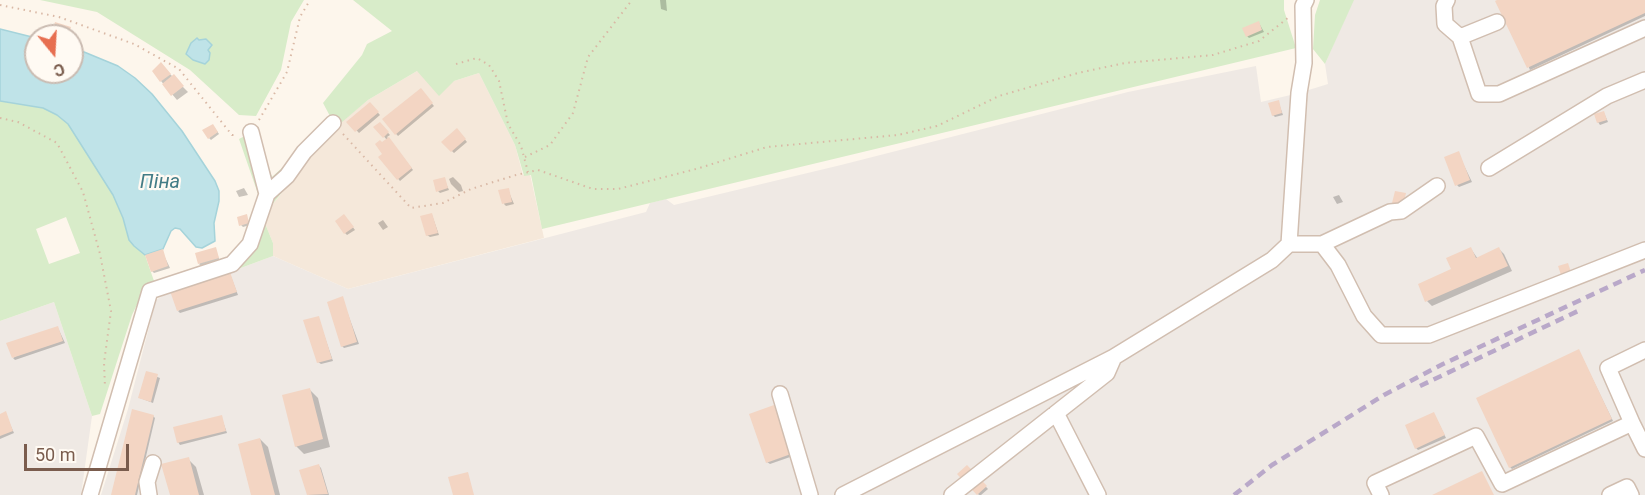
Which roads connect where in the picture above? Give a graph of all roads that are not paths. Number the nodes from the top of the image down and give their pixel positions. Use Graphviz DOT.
graph roads {
  1 [pos="1447,0"];
  2 [pos="1304,3"];
  3 [pos="1497,22"];
  4 [pos="1645,28"];
  5 [pos="1460,37"];
  6 [pos="1645,80"];
  7 [pos="333,123"];
  8 [pos="251,132"];
  9 [pos="1489,168"];
  10 [pos="1437,186"];
  11 [pos="267,194"];
  12 [pos="1289,244"];
  13 [pos="1322,244"];
  14 [pos="1645,250"];
  15 [pos="1645,350"];
  16 [pos="1114,357"];
  17 [pos="780,394"];
  18 [pos="1056,412"];
  19 [pos="1632,423"];
  20 [pos="1645,449"];
  21 [pos="153,464"];
  22 [pos="1096,494"];
  23 [pos="90,495"];
  24 [pos="149,495"];
  25 [pos="810,495"];
  26 [pos="843,495"];
  27 [pos="952,495"];
  28 [pos="1381,495"];
  29 [pos="1610,495"];
  30 [pos="1631,495"];
  1 -- 5 [label="street"];
  2 -- 12 [label="street"];
  3 -- 5 [label="street"];
  4 -- 5 [label="street"];
  6 -- 9 [label="street"];
  7 -- 11 [label="street"];
  8 -- 11 [label="street"];
  10 -- 13 [label="street"];
  11 -- 23 [label="street"];
  12 -- 13 [label="street"];
  12 -- 16 [label="street"];
  13 -- 14 [label="street"];
  15 -- 19 [label="street"];
  16 -- 18 [label="street"];
  16 -- 26 [label="street"];
  17 -- 25 [label="street"];
  18 -- 22 [label="street"];
  18 -- 27 [label="street"];
  19 -- 20 [label="street"];
  19 -- 28 [label="street"];
  21 -- 24 [label="street"];
  29 -- 30 [label="street"];
}
